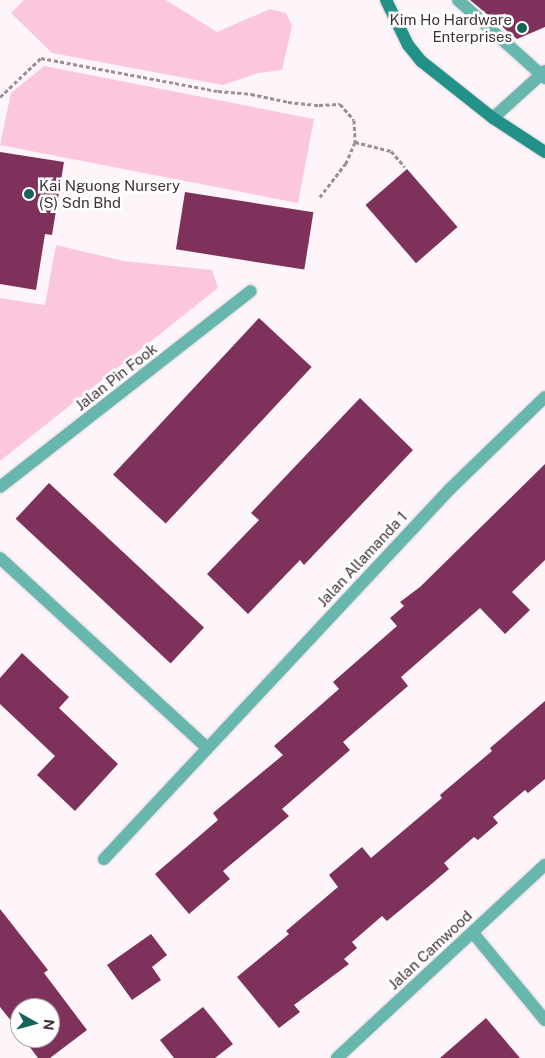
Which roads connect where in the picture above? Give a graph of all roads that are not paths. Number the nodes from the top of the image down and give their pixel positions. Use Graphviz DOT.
graph roads {
  1 [pos="386,0"];
  2 [pos="458,0"];
  3 [pos="543,74"];
  4 [pos="493,118"];
  5 [pos="545,152"];
  6 [pos="251,291"];
  7 [pos="545,398"];
  8 [pos="0,487"];
  9 [pos="0,558"];
  10 [pos="207,748"];
  11 [pos="104,859"];
  12 [pos="545,865"];
  13 [pos="473,933"];
  14 [pos="545,1020"];
  15 [pos="337,1058"];
  1 -- 4 [label="street"];
  2 -- 3 [label="street"];
  3 -- 4 [label="street"];
  4 -- 5 [label="street"];
  6 -- 8 [label="street, Jalan Pin Fook"];
  7 -- 10 [label="street, Jalan Allamanda 1"];
  9 -- 10 [label="street"];
  10 -- 11 [label="street, Jalan Allamanda 1"];
  12 -- 13 [label="street, Jalan Camwood"];
  13 -- 14 [label="street"];
  13 -- 15 [label="street, Jalan Camwood"];
}
